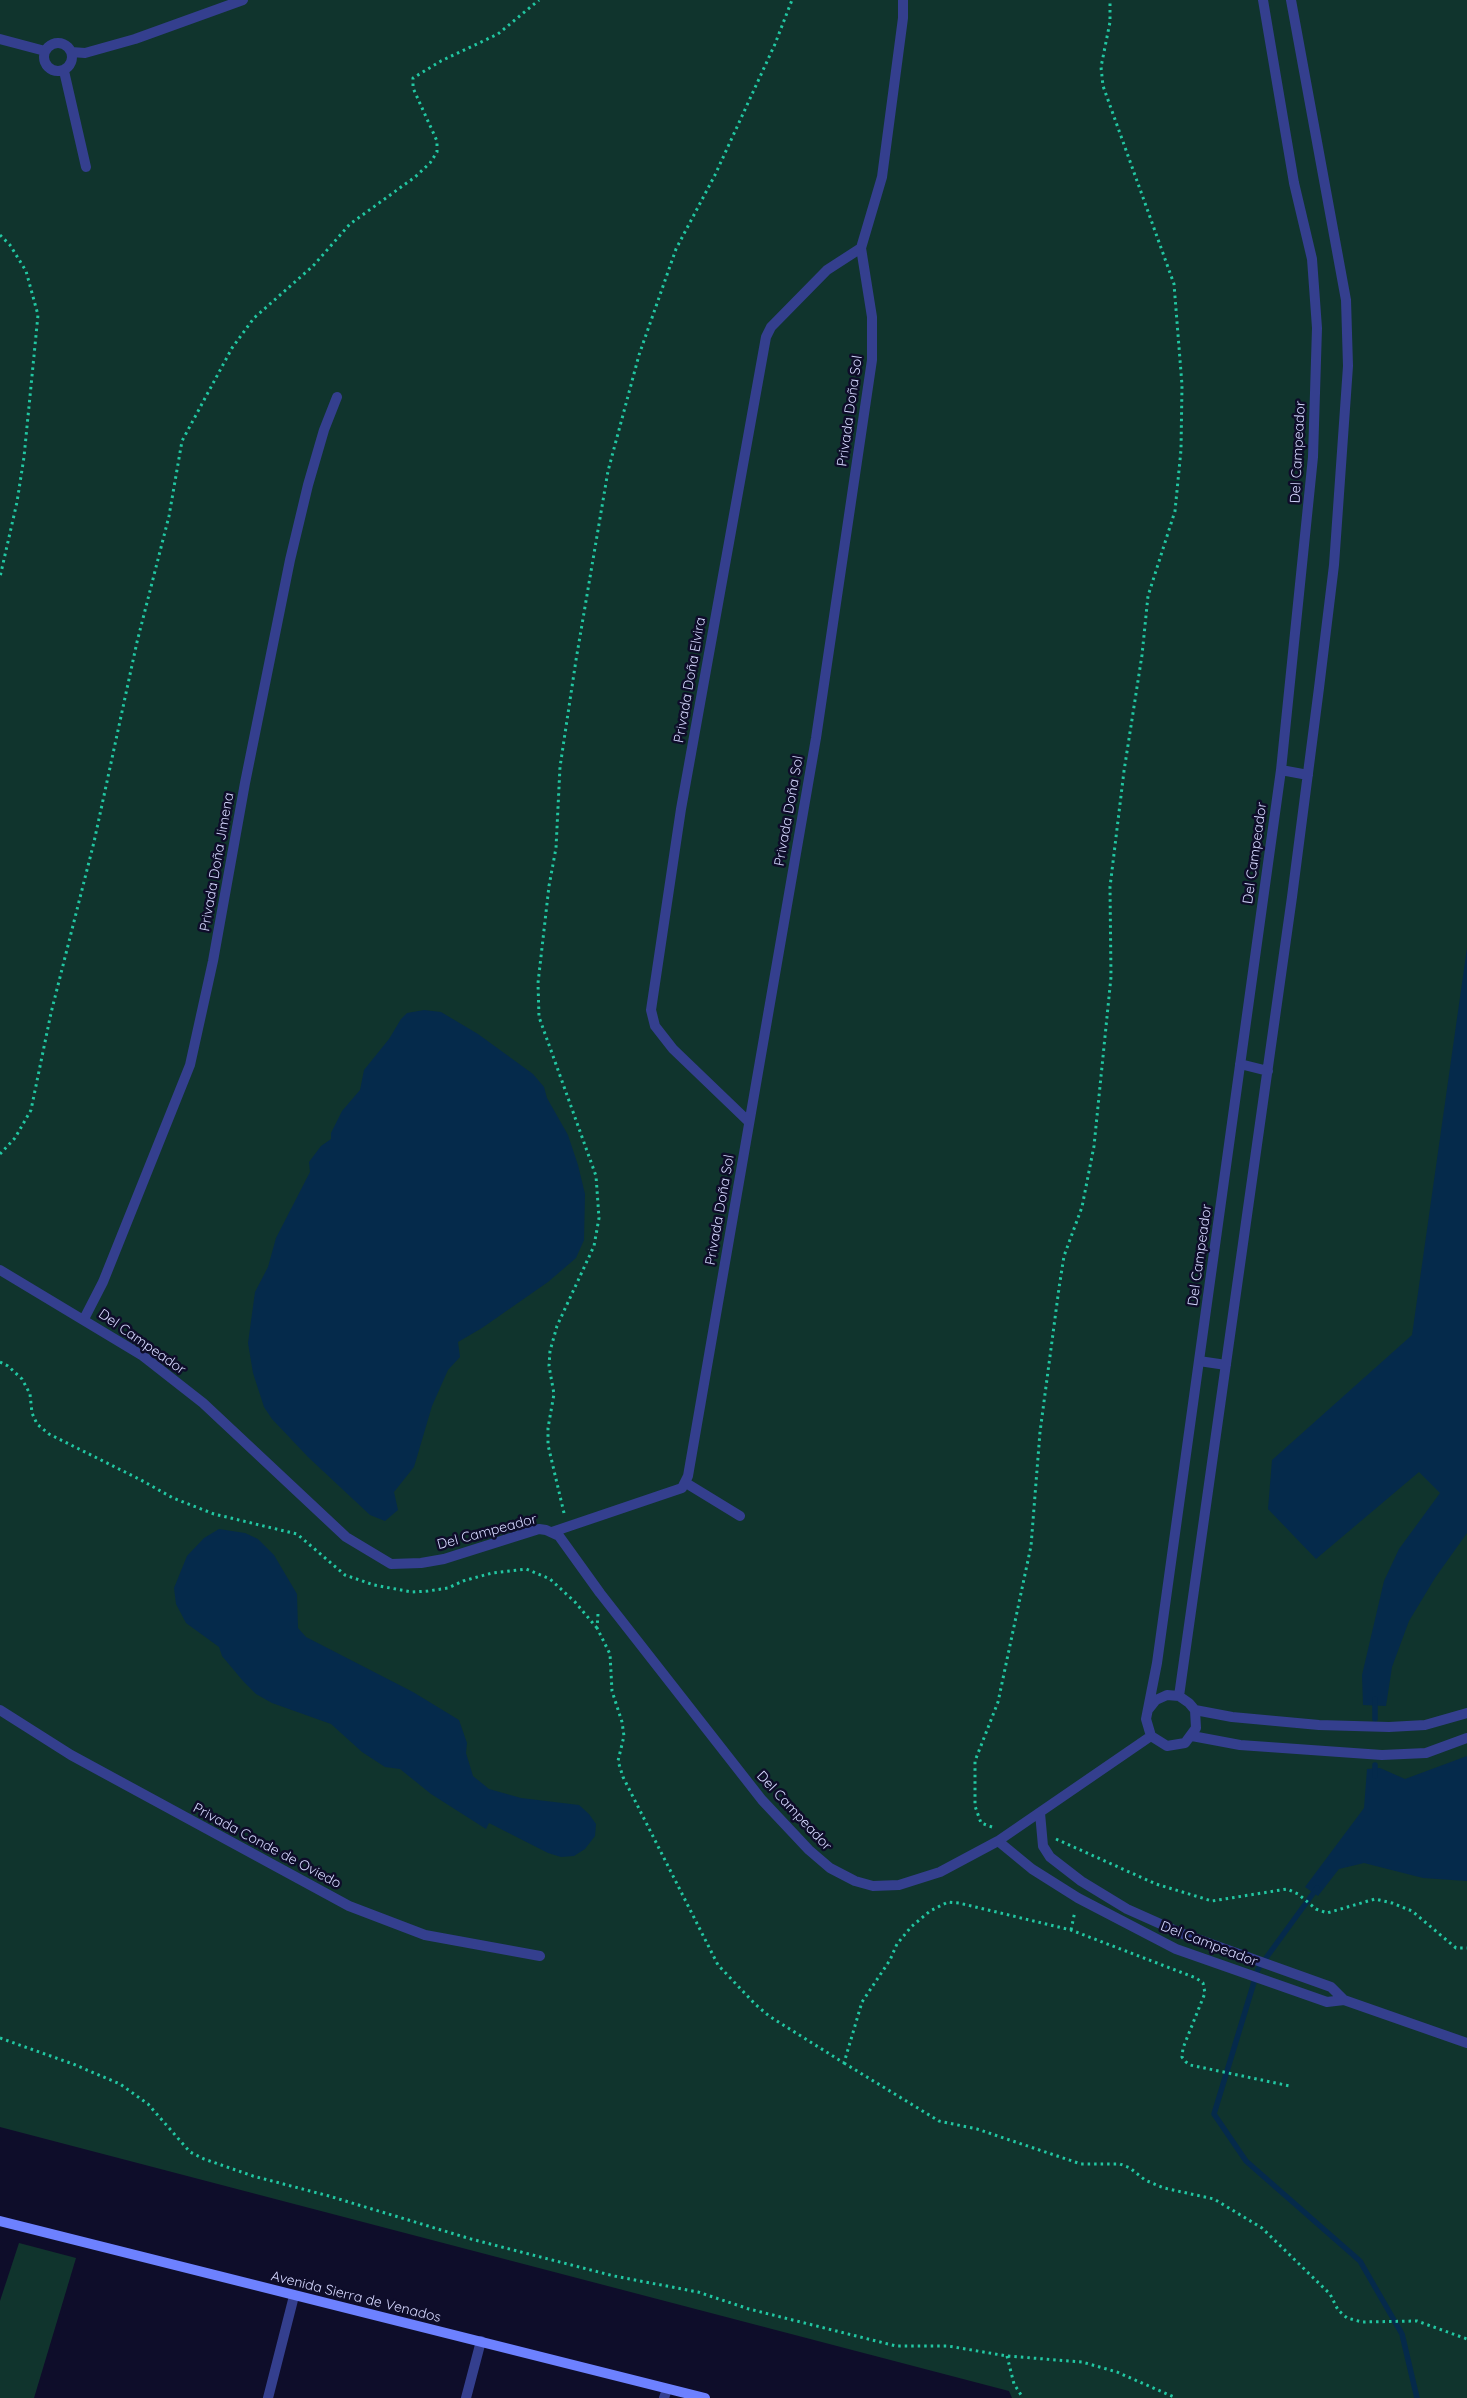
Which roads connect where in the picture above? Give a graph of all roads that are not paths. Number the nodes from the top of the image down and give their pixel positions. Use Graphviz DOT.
graph roads {
  1 [pos="243,0"];
  2 [pos="903,0"];
  3 [pos="1263,0"];
  4 [pos="1291,0"];
  5 [pos="0,39"];
  6 [pos="45,51"];
  7 [pos="71,52"];
  8 [pos="64,71"];
  9 [pos="86,167"];
  10 [pos="861,248"];
  11 [pos="336,398"];
  12 [pos="1281,770"];
  13 [pos="1308,775"];
  14 [pos="1240,1064"];
  15 [pos="1268,1071"];
  16 [pos="749,1122"];
  17 [pos="0,1270"];
  18 [pos="84,1319"];
  19 [pos="1199,1361"];
  20 [pos="1226,1365"];
  21 [pos="686,1483"];
  22 [pos="740,1516"];
  23 [pos="552,1532"];
  24 [pos="1179,1696"];
  25 [pos="0,1710"];
  26 [pos="1148,1710"];
  27 [pos="1195,1710"];
  28 [pos="1467,1713"];
  29 [pos="1151,1736"];
  30 [pos="1192,1736"];
  31 [pos="1467,1738"];
  32 [pos="1040,1813"];
  33 [pos="998,1841"];
  34 [pos="540,1956"];
  35 [pos="1344,2000"];
  36 [pos="1467,2043"];
  37 [pos="0,2221"];
  38 [pos="294,2296"];
  39 [pos="481,2341"];
  40 [pos="666,2394"];
  41 [pos="268,2398"];
  42 [pos="466,2398"];
  43 [pos="705,2398"];
  1 -- 7 [label="street"];
  2 -- 10 [label="street, Privada Doña Sol"];
  3 -- 12 [label="street, Del Campeador"];
  4 -- 13 [label="street"];
  5 -- 6 [label="street"];
  6 -- 7 [label="street"];
  6 -- 8 [label="street"];
  7 -- 8 [label="street"];
  8 -- 9 [label="street"];
  10 -- 16 [label="street, Privada Doña Sol"];
  10 -- 16 [label="street, Privada Doña Elvira"];
  11 -- 18 [label="street, Privada Doña Jimena"];
  12 -- 13 [label="street"];
  12 -- 14 [label="street, Del Campeador"];
  13 -- 15 [label="street"];
  14 -- 15 [label="street"];
  14 -- 19 [label="street, Del Campeador"];
  15 -- 20 [label="street"];
  16 -- 21 [label="street, Privada Doña Sol"];
  17 -- 18 [label="street, Del Campeador"];
  18 -- 23 [label="street, Del Campeador"];
  19 -- 20 [label="street"];
  19 -- 26 [label="street, Del Campeador"];
  20 -- 24 [label="street"];
  21 -- 22 [label="street"];
  21 -- 23 [label="street"];
  23 -- 33 [label="street, Del Campeador"];
  24 -- 26 [label="street"];
  24 -- 27 [label="street"];
  25 -- 34 [label="street, Privada Conde de Oviedo"];
  26 -- 29 [label="street, Del Campeador"];
  27 -- 28 [label="street"];
  27 -- 30 [label="street"];
  29 -- 30 [label="street"];
  29 -- 32 [label="street, Del Campeador"];
  30 -- 31 [label="street"];
  32 -- 33 [label="street, Del Campeador"];
  32 -- 35 [label="street, Del Campeador"];
  33 -- 35 [label="street, Del Campeador"];
  35 -- 36 [label="street, Del Campeador"];
  37 -- 38 [label="street, Avenida Sierra de Venados"];
  38 -- 39 [label="street, Avenida Sierra de Venados"];
  38 -- 41 [label="street"];
  39 -- 40 [label="street, Avenida Sierra de Venados"];
  39 -- 42 [label="street"];
  40 -- 43 [label="street, Avenida Sierra de Venados"];
}
